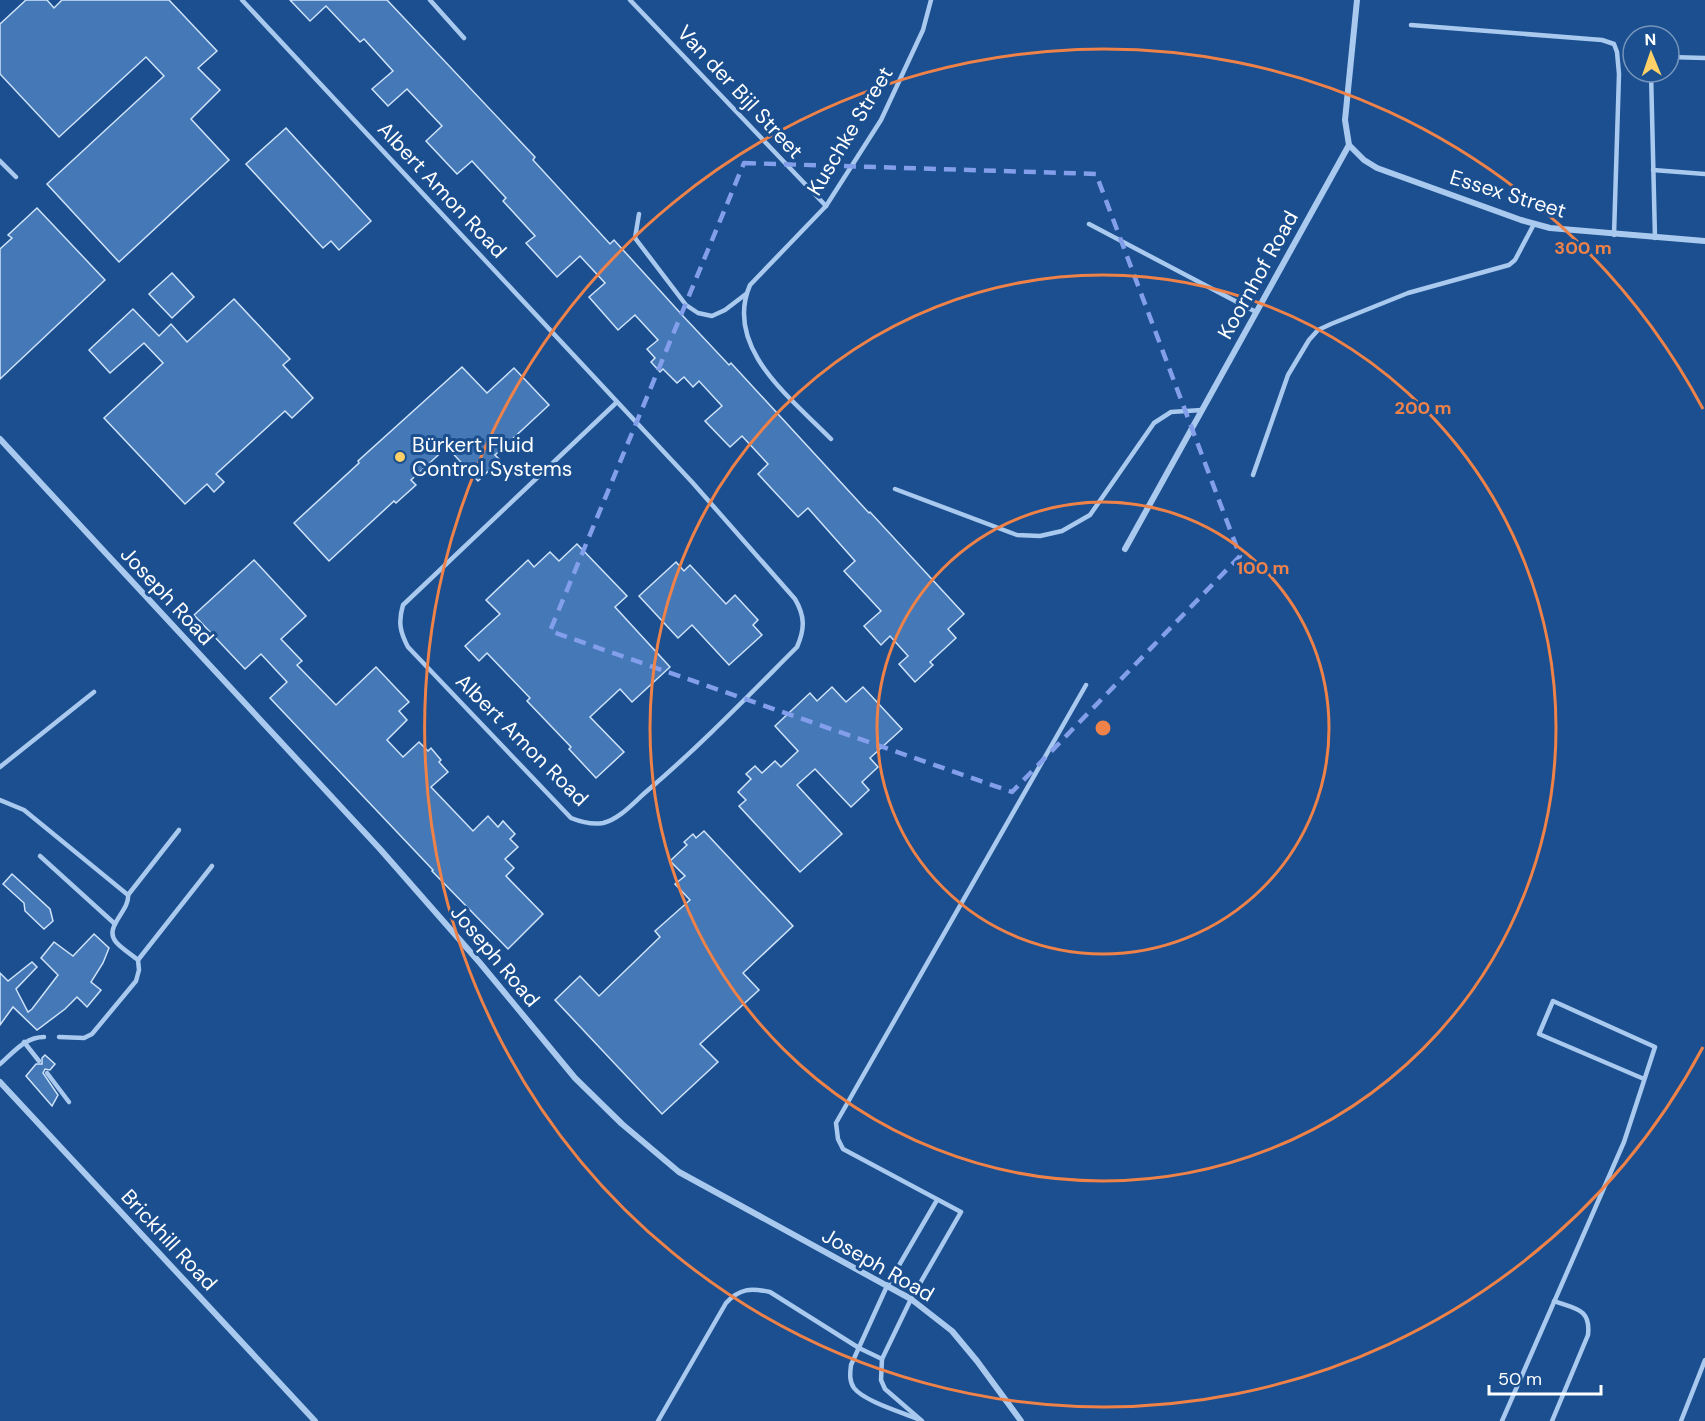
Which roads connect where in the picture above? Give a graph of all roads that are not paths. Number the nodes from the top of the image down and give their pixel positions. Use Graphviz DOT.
graph roads {
  1 [pos="242,0"];
  2 [pos="430,0"];
  3 [pos="630,0"];
  4 [pos="931,0"];
  5 [pos="1357,0"];
  6 [pos="1410,25"];
  7 [pos="464,38"];
  8 [pos="1681,57"];
  9 [pos="1705,58"];
  10 [pos="1651,84"];
  11 [pos="1348,145"];
  12 [pos="0,161"];
  13 [pos="1653,170"];
  14 [pos="1705,174"];
  15 [pos="16,177"];
  16 [pos="826,206"];
  17 [pos="639,214"];
  18 [pos="1089,224"];
  19 [pos="1534,224"];
  20 [pos="1614,235"];
  21 [pos="1655,238"];
  22 [pos="1705,241"];
  23 [pos="746,294"];
  24 [pos="1256,312"];
  25 [pos="617,402"];
  26 [pos="1202,410"];
  27 [pos="831,439"];
  28 [pos="0,440"];
  29 [pos="1253,475"];
  30 [pos="895,489"];
  31 [pos="1125,549"];
  32 [pos="1086,685"];
  33 [pos="94,692"];
  34 [pos="0,767"];
  35 [pos="0,800"];
  36 [pos="179,830"];
  37 [pos="40,856"];
  38 [pos="212,866"];
  39 [pos="128,895"];
  40 [pos="115,924"];
  41 [pos="138,960"];
  42 [pos="44,1037"];
  43 [pos="59,1037"];
  44 [pos="24,1042"];
  45 [pos="39,1061"];
  46 [pos="0,1064"];
  47 [pos="47,1073"];
  48 [pos="1644,1079"];
  49 [pos="0,1082"];
  50 [pos="69,1102"];
  51 [pos="937,1200"];
  52 [pos="887,1286"];
  53 [pos="911,1299"];
  54 [pos="1554,1301"];
  55 [pos="858,1348"];
  56 [pos="882,1359"];
  57 [pos="1705,1360"];
  58 [pos="315,1421"];
  59 [pos="658,1421"];
  60 [pos="923,1421"];
  61 [pos="1021,1421"];
  62 [pos="1502,1421"];
  63 [pos="1552,1421"];
  64 [pos="1680,1421"];
  1 -- 25 [label="lane, Albert Amon Road"];
  2 -- 7 [label="lane"];
  3 -- 16 [label="lane, Van der Bijl Street"];
  4 -- 16 [label="lane, Kuschke Street"];
  5 -- 11 [label="street"];
  6 -- 20 [label="lane"];
  8 -- 9 [label="lane"];
  10 -- 13 [label="lane"];
  11 -- 19 [label="street, Essex Street"];
  11 -- 24 [label="street, Koornhof Road"];
  12 -- 15 [label="lane"];
  13 -- 14 [label="lane"];
  13 -- 21 [label="lane"];
  16 -- 23 [label="lane, Kuschke Street"];
  17 -- 23 [label="lane, Kuschke Street"];
  18 -- 24 [label="lane"];
  19 -- 20 [label="street, Essex Street"];
  19 -- 29 [label="lane"];
  20 -- 21 [label="street, Essex Street"];
  21 -- 22 [label="street, Essex Street"];
  23 -- 27 [label="lane"];
  24 -- 26 [label="street, Koornhof Road"];
  25 -- 25 [label="lane, Albert Amon Road"];
  26 -- 30 [label="lane"];
  26 -- 31 [label="street, Koornhof Road"];
  28 -- 52 [label="street, Joseph Road"];
  32 -- 51 [label="lane"];
  33 -- 34 [label="lane"];
  35 -- 39 [label="lane"];
  36 -- 39 [label="lane"];
  37 -- 40 [label="lane"];
  38 -- 41 [label="lane"];
  39 -- 40 [label="lane"];
  40 -- 41 [label="lane"];
  41 -- 43 [label="lane"];
  42 -- 44 [label="lane"];
  44 -- 45 [label="lane"];
  44 -- 46 [label="lane"];
  47 -- 50 [label="lane"];
  48 -- 48 [label="lane"];
  48 -- 54 [label="lane"];
  49 -- 58 [label="street, Brickhill Road"];
  51 -- 52 [label="lane"];
  51 -- 53 [label="lane"];
  52 -- 53 [label="street, Joseph Road"];
  52 -- 55 [label="lane"];
  53 -- 56 [label="lane"];
  53 -- 61 [label="street, Joseph Road"];
  54 -- 62 [label="lane"];
  54 -- 63 [label="lane"];
  55 -- 56 [label="lane"];
  55 -- 59 [label="lane"];
  55 -- 60 [label="lane"];
  56 -- 60 [label="lane"];
  57 -- 64 [label="lane"];
}
